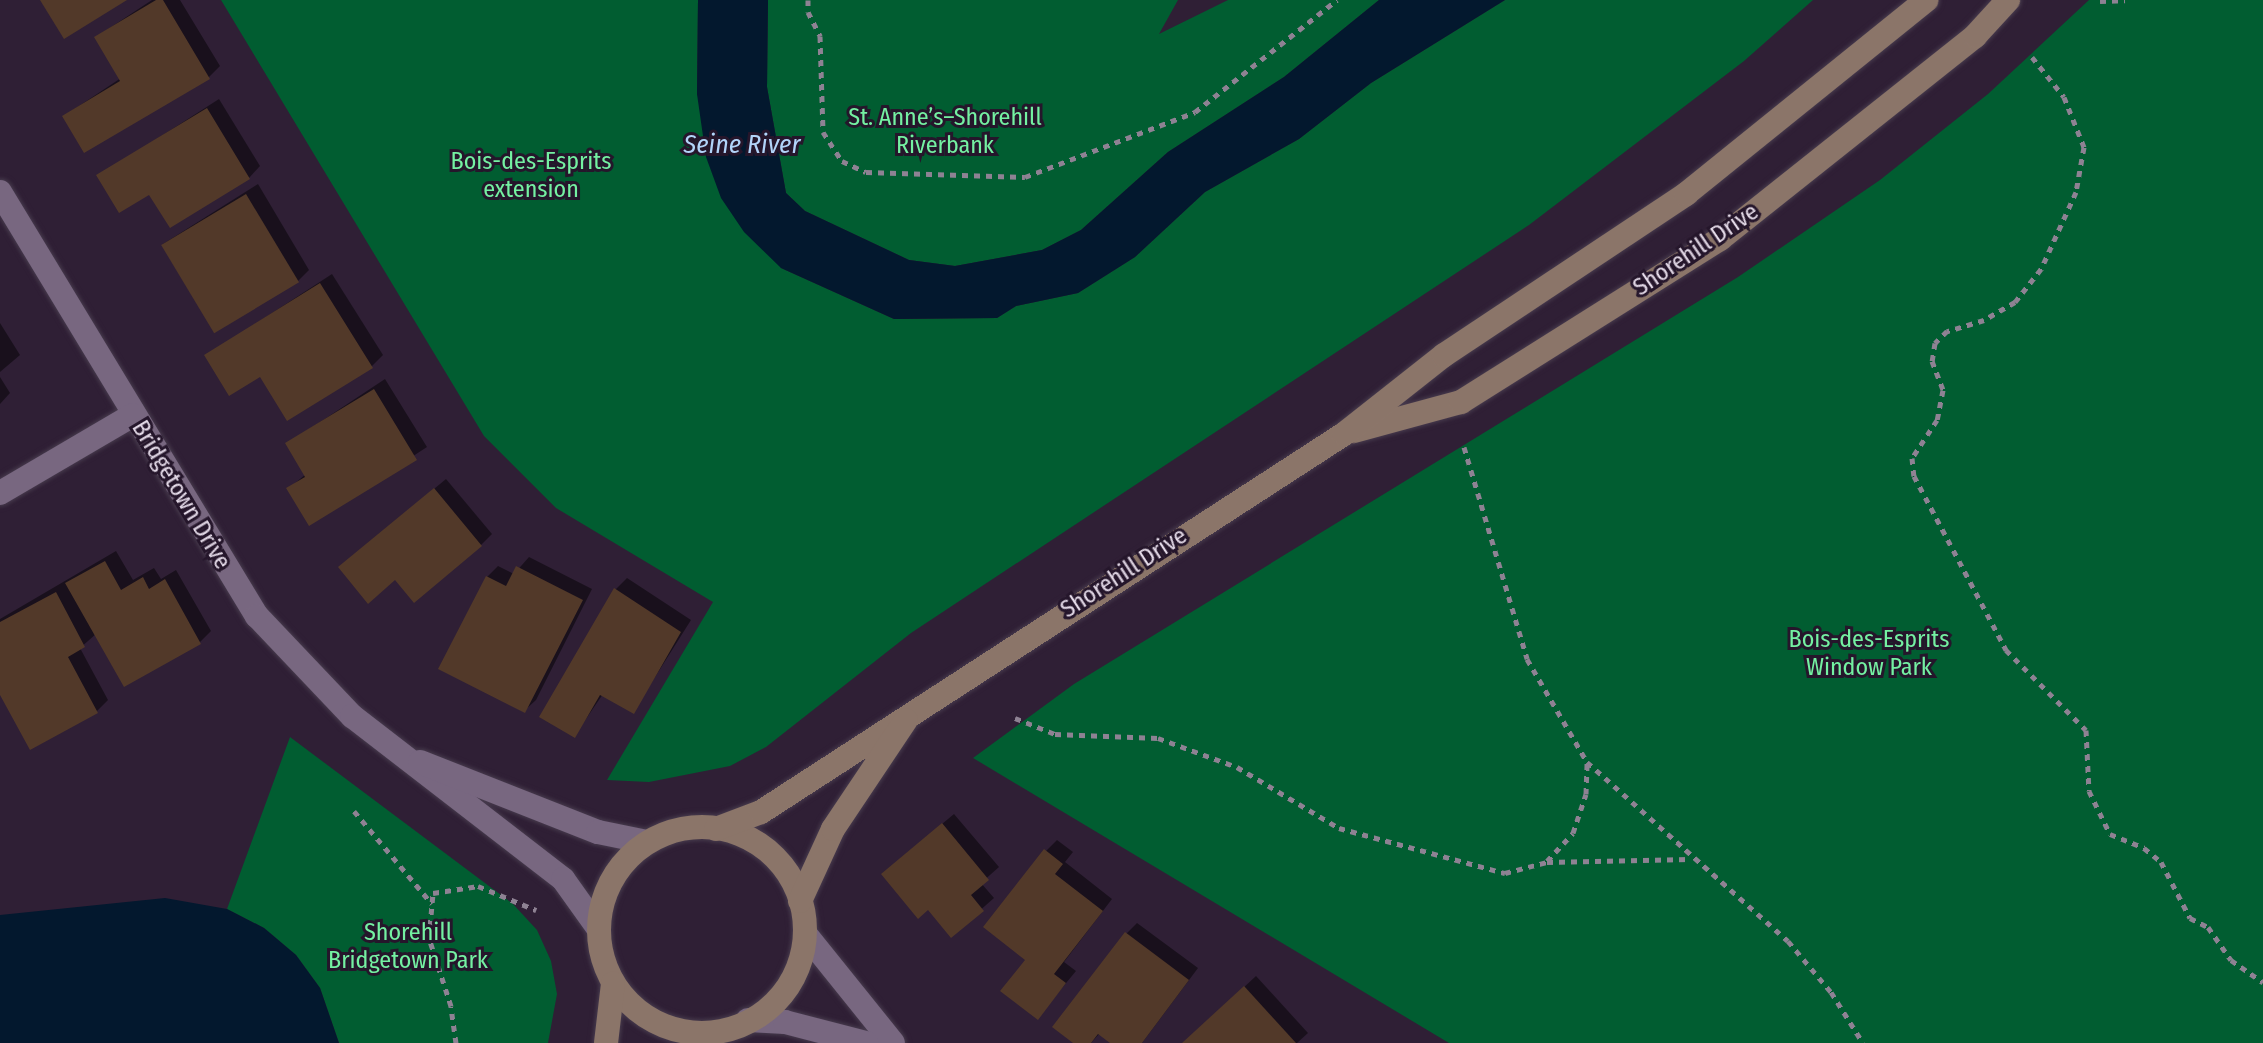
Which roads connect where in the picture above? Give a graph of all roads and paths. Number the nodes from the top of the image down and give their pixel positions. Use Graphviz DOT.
graph roads {
  1 [pos="808,0"];
  2 [pos="1337,0"];
  3 [pos="1926,0"];
  4 [pos="2008,0"];
  5 [pos="2125,0"];
  6 [pos="2100,1"];
  7 [pos="2032,57"];
  8 [pos="0,192"];
  9 [pos="133,415"];
  10 [pos="1344,434"];
  11 [pos="1464,447"];
  12 [pos="0,493"];
  13 [pos="907,718"];
  14 [pos="1015,718"];
  15 [pos="410,758"];
  16 [pos="1587,762"];
  17 [pos="354,811"];
  18 [pos="716,829"];
  19 [pos="647,842"];
  20 [pos="1691,859"];
  21 [pos="1547,862"];
  22 [pos="800,901"];
  23 [pos="432,904"];
  24 [pos="536,910"];
  25 [pos="598,928"];
  26 [pos="807,936"];
  27 [pos="2263,982"];
  28 [pos="613,983"];
  29 [pos="748,1020"];
  30 [pos="701,1038"];
  31 [pos="456,1043"];
  32 [pos="606,1043"];
  33 [pos="866,1043"];
  34 [pos="893,1043"];
  35 [pos="1863,1043"];
  1 -- 2 [label="path"];
  3 -- 10 [label="street, Shorehill Drive"];
  4 -- 10 [label="street, Shorehill Drive"];
  5 -- 6 [label="path"];
  7 -- 27 [label="path"];
  8 -- 9 [label="street, Bridgetown Drive"];
  9 -- 12 [label="street"];
  9 -- 15 [label="street, Bridgetown Drive"];
  10 -- 13 [label="street, Shorehill Drive"];
  11 -- 16 [label="path"];
  13 -- 18 [label="street, Shorehill Drive"];
  13 -- 22 [label="street, Shorehill Drive"];
  14 -- 21 [label="path"];
  15 -- 19 [label="street, Bridgetown Drive"];
  15 -- 25 [label="street, Bridgetown Drive"];
  16 -- 20 [label="path"];
  16 -- 21 [label="path"];
  17 -- 23 [label="path"];
  18 -- 19 [label="street"];
  18 -- 22 [label="street"];
  19 -- 25 [label="street"];
  20 -- 21 [label="path"];
  20 -- 35 [label="path"];
  22 -- 26 [label="street"];
  23 -- 24 [label="path"];
  23 -- 31 [label="path"];
  25 -- 28 [label="street"];
  26 -- 29 [label="street"];
  26 -- 34 [label="street"];
  28 -- 30 [label="street"];
  28 -- 32 [label="street"];
  29 -- 30 [label="street"];
  29 -- 33 [label="street"];
}
